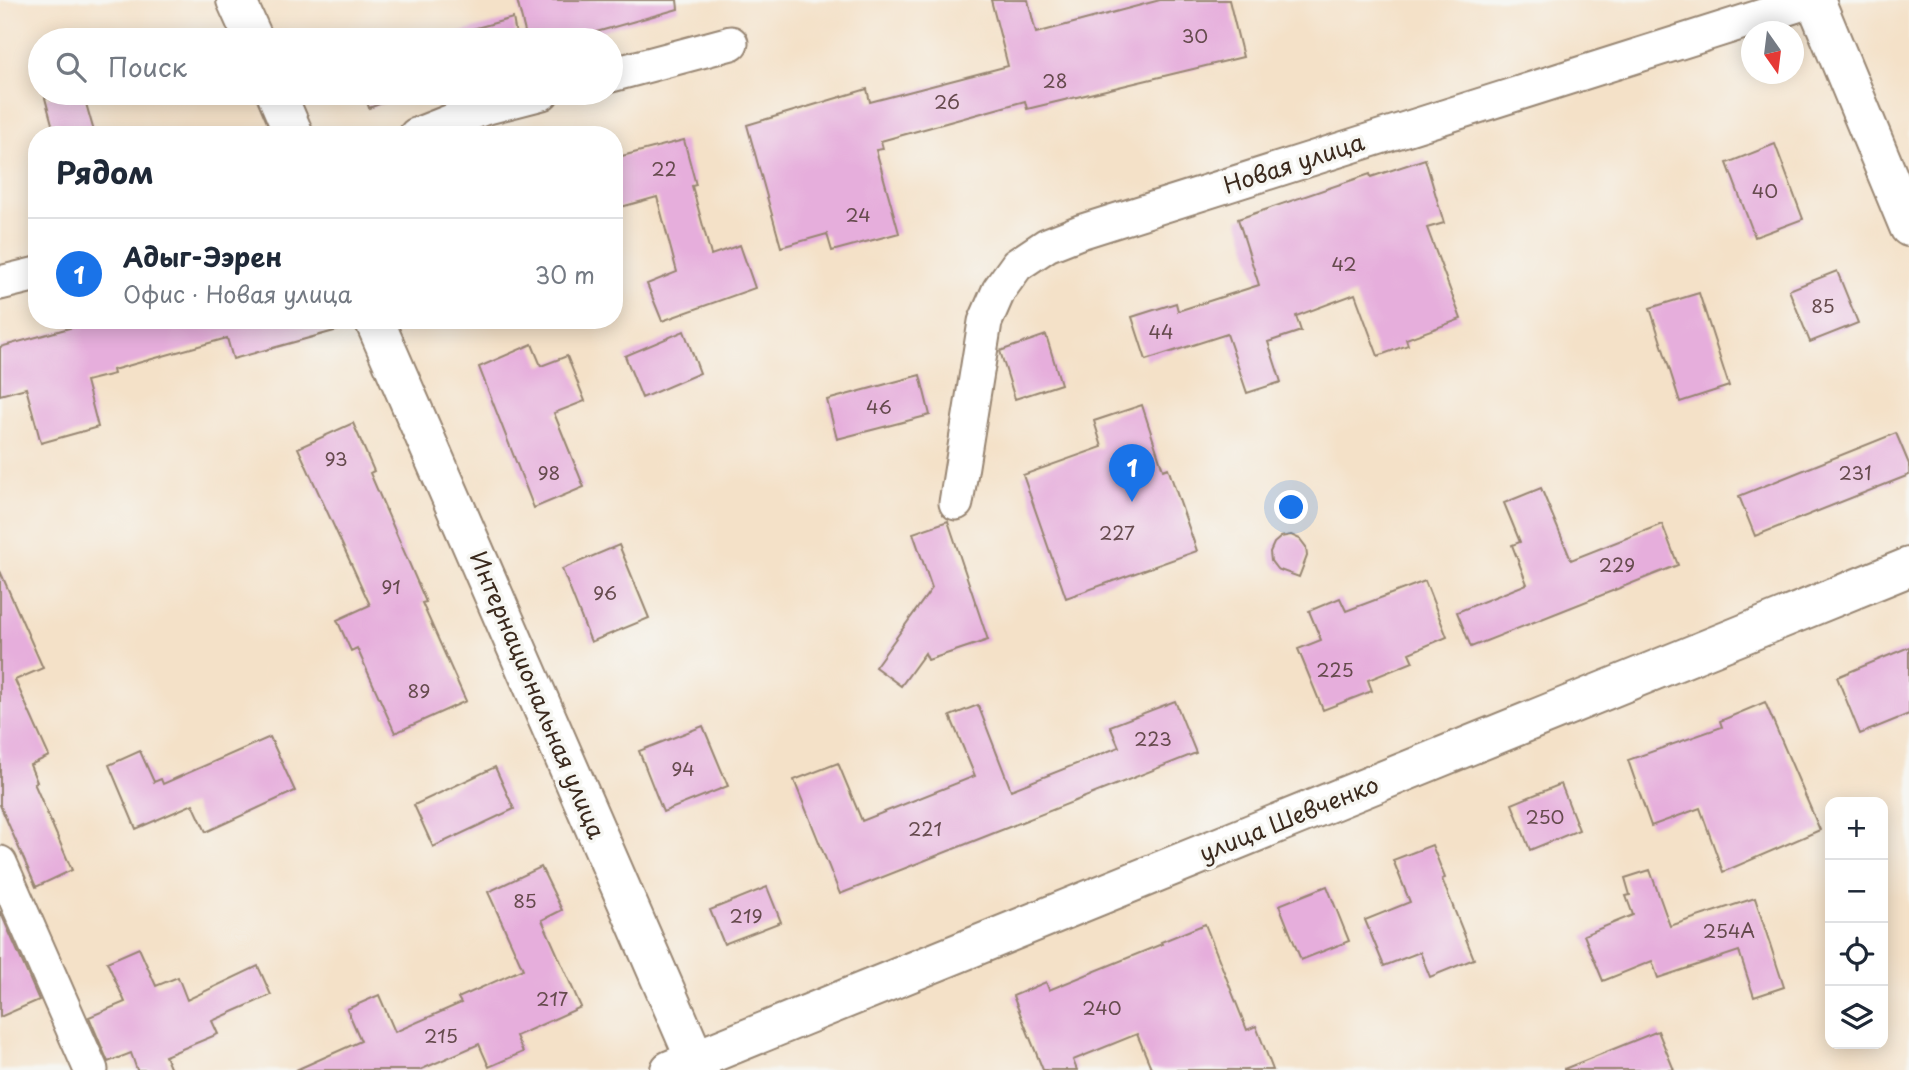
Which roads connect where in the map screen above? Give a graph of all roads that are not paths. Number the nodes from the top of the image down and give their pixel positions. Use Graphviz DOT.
graph roads {
  1 [pos="236,0"];
  2 [pos="1814,0"];
  3 [pos="249,28"];
  4 [pos="731,43"];
  5 [pos="623,72"];
  6 [pos="281,105"];
  7 [pos="496,105"];
  8 [pos="290,126"];
  9 [pos="439,126"];
  10 [pos="1909,227"];
  11 [pos="28,276"];
  12 [pos="0,283"];
  13 [pos="378,329"];
  14 [pos="956,503"];
  15 [pos="1909,567"];
  16 [pos="0,863"];
  17 [pos="688,1067"];
  18 [pos="92,1070"];
  1 -- 3 [label="street"];
  2 -- 10 [label="street"];
  2 -- 14 [label="street, Новая улица"];
  4 -- 5 [label="street"];
  6 -- 8 [label="street"];
  7 -- 9 [label="street"];
  11 -- 12 [label="street"];
  13 -- 17 [label="street, Интернациональная улица"];
  15 -- 17 [label="street, улица Шевченко"];
  16 -- 18 [label="street"];
}
